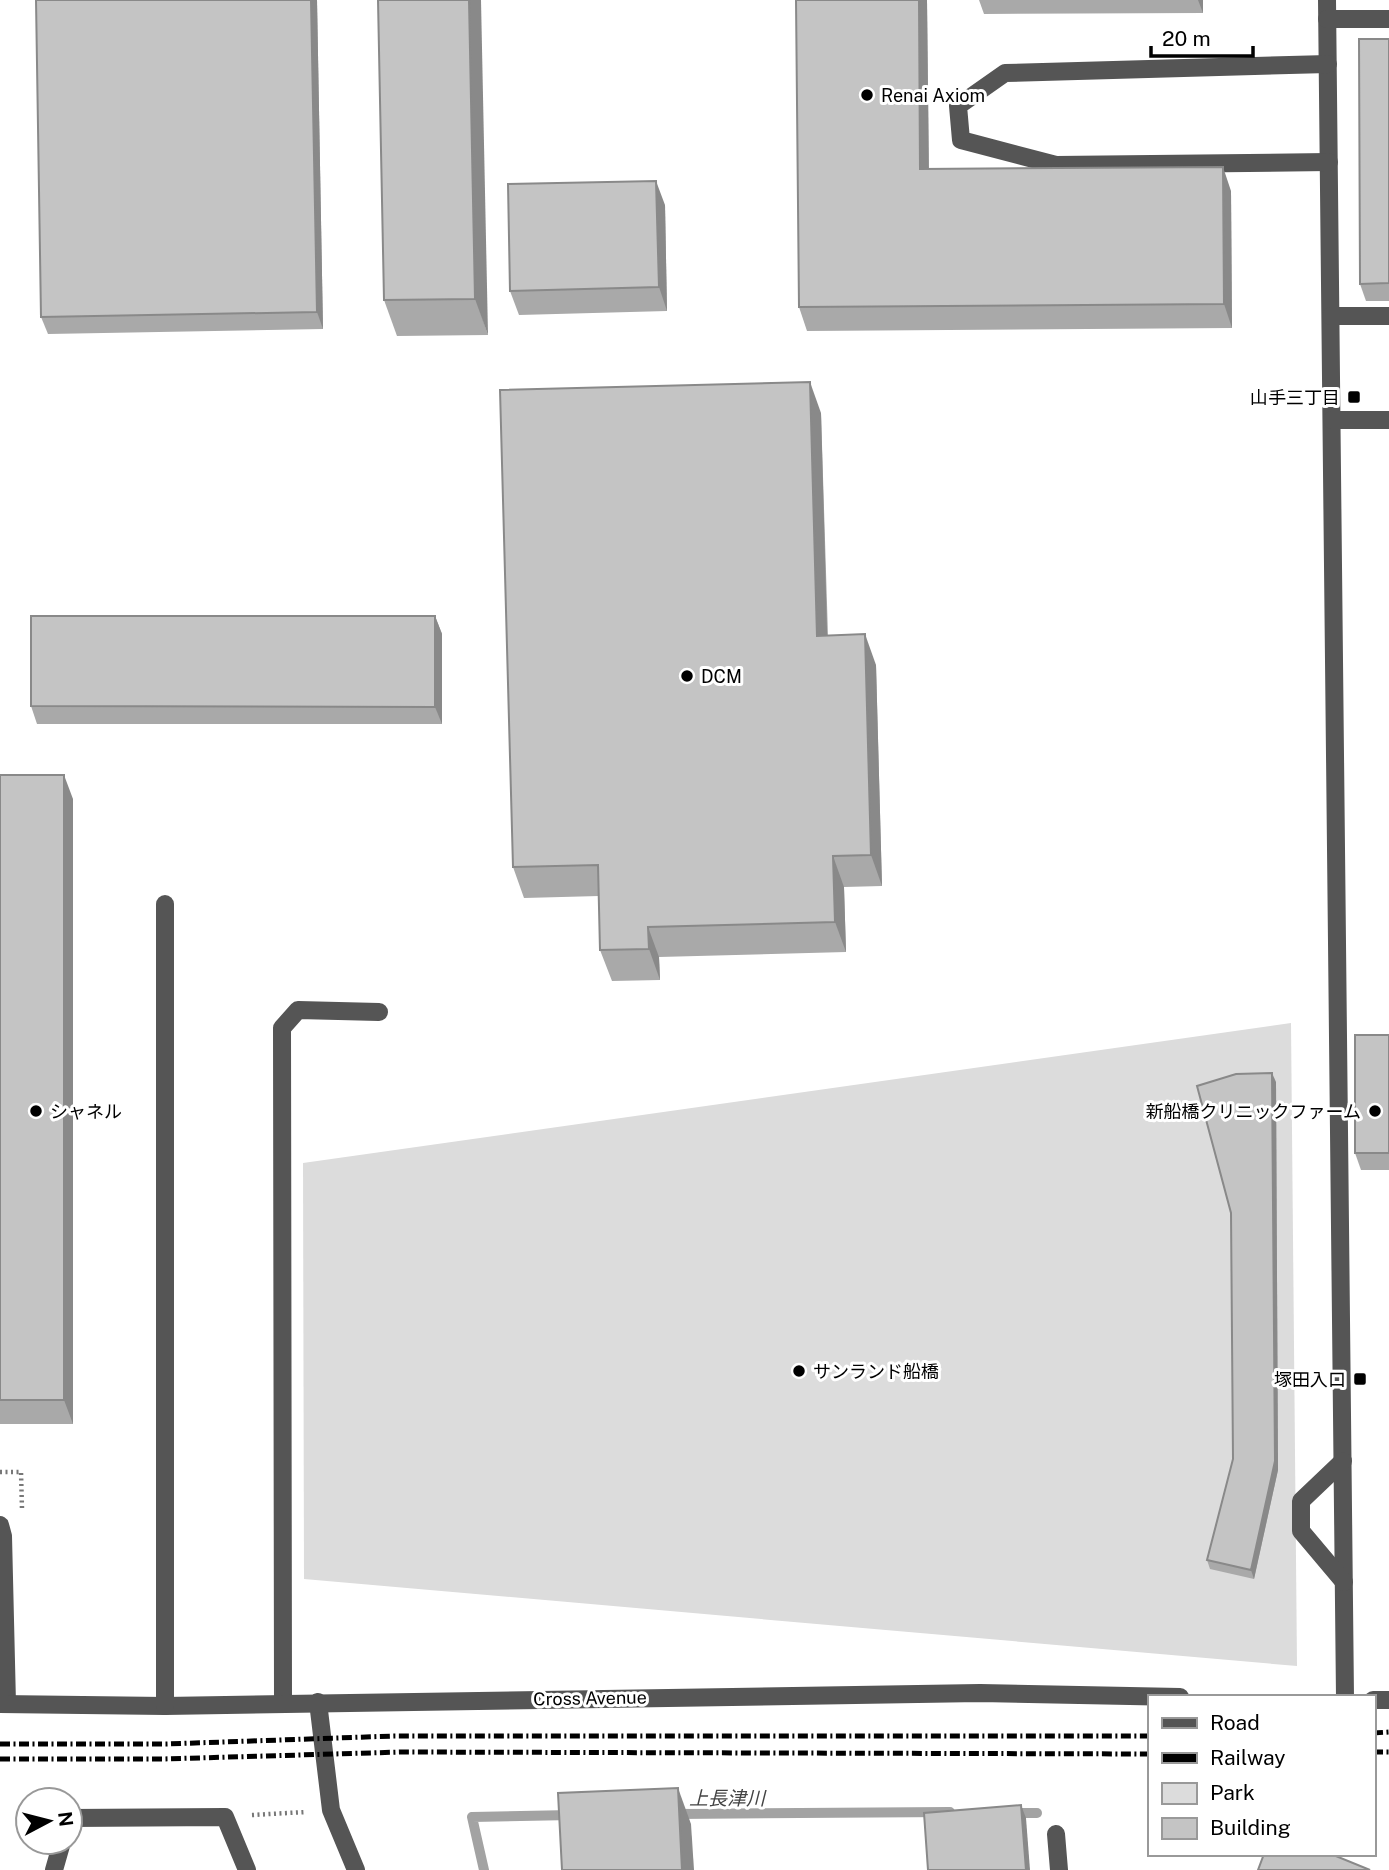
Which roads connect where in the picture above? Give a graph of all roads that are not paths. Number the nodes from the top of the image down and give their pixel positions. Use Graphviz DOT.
graph roads {
  1 [pos="1327,0"];
  2 [pos="1327,19"];
  3 [pos="1389,19"];
  4 [pos="1328,64"];
  5 [pos="1329,162"];
  6 [pos="1331,316"];
  7 [pos="1389,316"];
  8 [pos="1332,420"];
  9 [pos="1389,420"];
  10 [pos="165,904"];
  11 [pos="379,1012"];
  12 [pos="1343,1461"];
  13 [pos="0,1525"];
  14 [pos="1344,1582"];
  15 [pos="1345,1695"];
  16 [pos="1148,1696"];
  17 [pos="318,1702"];
  18 [pos="283,1703"];
  19 [pos="3,1704"];
  20 [pos="165,1706"];
  21 [pos="84,1818"];
  22 [pos="1056,1834"];
  23 [pos="247,1870"];
  24 [pos="355,1870"];
  25 [pos="1059,1870"];
  1 -- 2 [label="street"];
  2 -- 3 [label="street"];
  2 -- 4 [label="street"];
  4 -- 5 [label="street"];
  4 -- 5 [label="street"];
  5 -- 6 [label="street"];
  6 -- 7 [label="street"];
  6 -- 8 [label="street"];
  8 -- 9 [label="street"];
  8 -- 12 [label="street"];
  10 -- 20 [label="street"];
  11 -- 18 [label="street"];
  12 -- 14 [label="street"];
  12 -- 14 [label="street"];
  13 -- 19 [label="street"];
  14 -- 15 [label="street"];
  16 -- 17 [label="street, Cross Avenue"];
  17 -- 18 [label="street, Cross Avenue"];
  17 -- 24 [label="street"];
  18 -- 20 [label="street, Cross Avenue"];
  19 -- 20 [label="street, Cross Avenue"];
  21 -- 23 [label="street"];
  22 -- 25 [label="street"];
}
